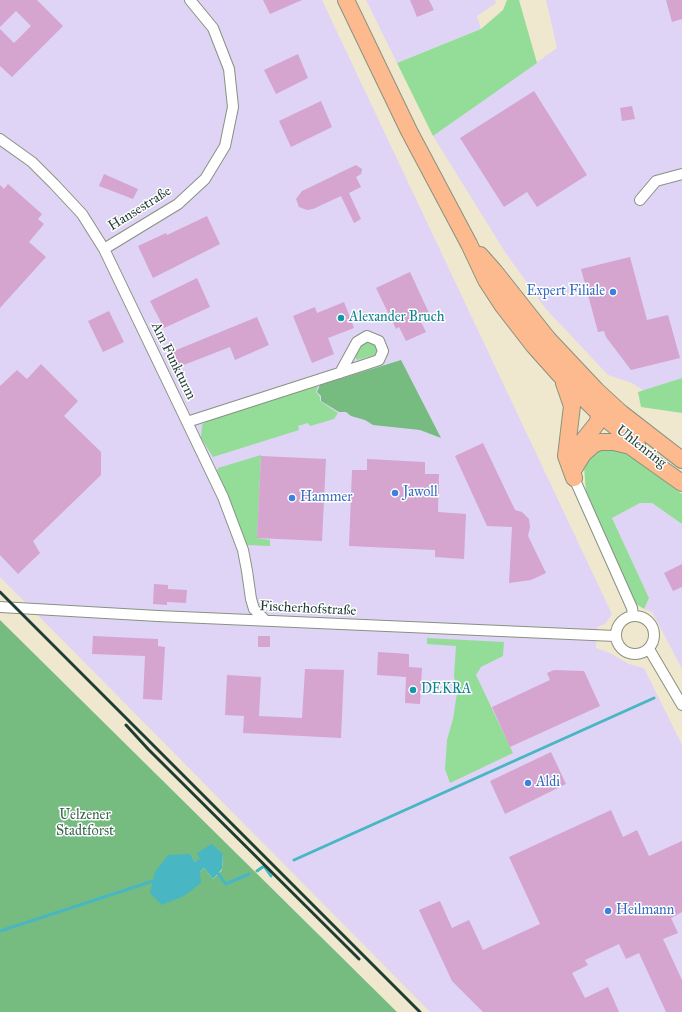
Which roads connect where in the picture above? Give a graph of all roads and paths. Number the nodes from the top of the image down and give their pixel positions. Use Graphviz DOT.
graph roads {
  1 [pos="190,0"];
  2 [pos="346,0"];
  3 [pos="2,143"];
  4 [pos="682,174"];
  5 [pos="640,200"];
  6 [pos="469,244"];
  7 [pos="104,249"];
  8 [pos="340,373"];
  9 [pos="559,374"];
  10 [pos="596,390"];
  11 [pos="621,413"];
  12 [pos="600,414"];
  13 [pos="187,422"];
  14 [pos="569,438"];
  15 [pos="682,460"];
  16 [pos="574,472"];
  17 [pos="682,479"];
  18 [pos="682,483"];
  19 [pos="0,607"];
  20 [pos="633,616"];
  21 [pos="265,620"];
  22 [pos="615,636"];
  23 [pos="649,649"];
  24 [pos="682,705"];
  1 -- 7 [label="street, Hansestraße"];
  2 -- 6 [label="main road"];
  3 -- 7 [label="street, Am Funkturm"];
  4 -- 5 [label="street"];
  6 -- 9 [label="main road"];
  6 -- 10 [label="main road, Uhlenring"];
  7 -- 13 [label="street, Am Funkturm"];
  8 -- 13 [label="street"];
  9 -- 12 [label="main road, Uhlenring"];
  9 -- 14 [label="main road"];
  10 -- 11 [label="main road, Uhlenring"];
  10 -- 12 [label="main road"];
  11 -- 12 [label="main road"];
  11 -- 15 [label="main road, Uhlenring"];
  12 -- 14 [label="main road"];
  12 -- 16 [label="main road"];
  12 -- 17 [label="main road, Uhlenring"];
  13 -- 21 [label="street, Am Funkturm"];
  14 -- 16 [label="main road"];
  16 -- 18 [label="main road"];
  16 -- 20 [label="street"];
  19 -- 21 [label="street, Fischerhofstraße"];
  20 -- 22 [label="street"];
  20 -- 23 [label="street"];
  21 -- 22 [label="street, Fischerhofstraße"];
  22 -- 23 [label="street"];
  23 -- 24 [label="street"];
}
